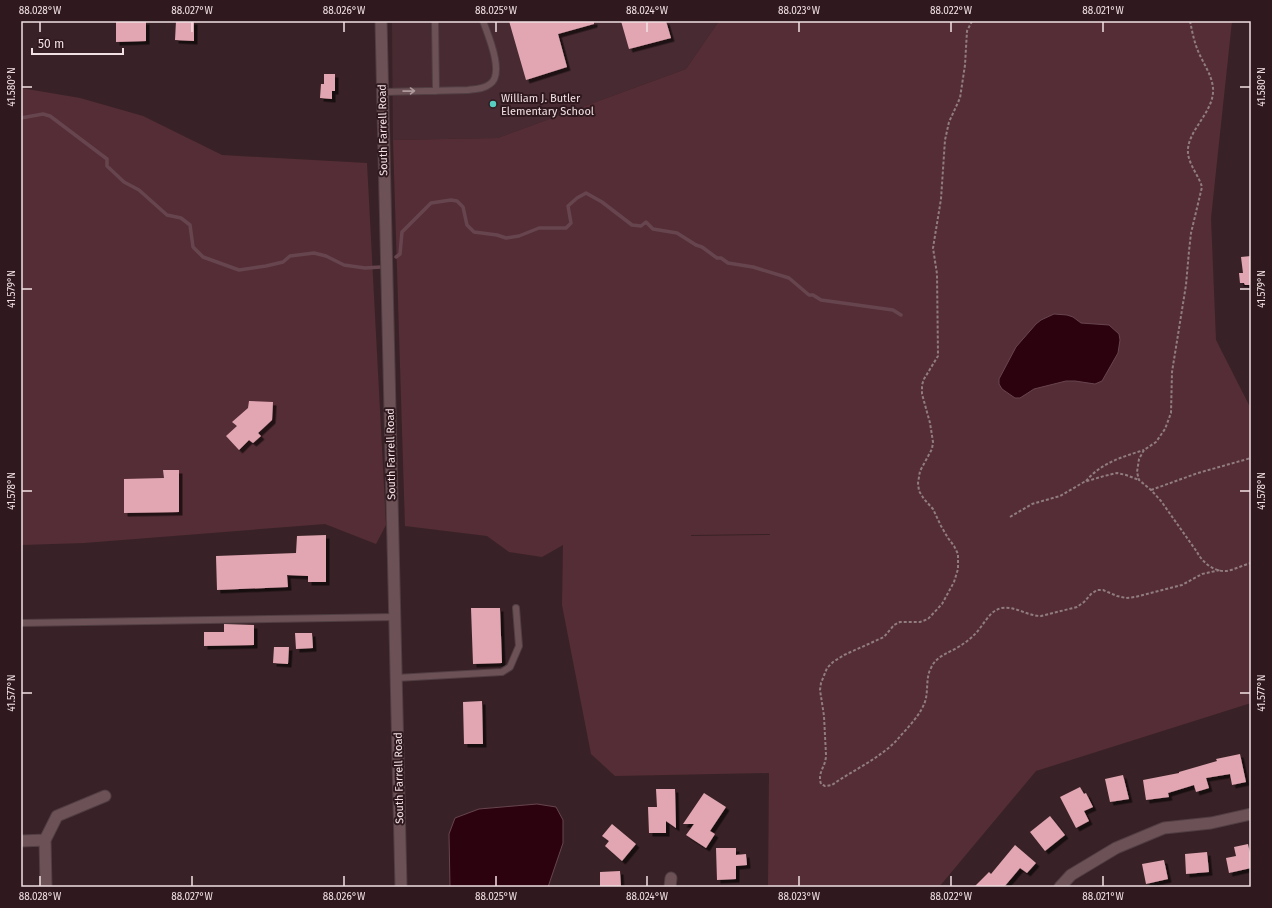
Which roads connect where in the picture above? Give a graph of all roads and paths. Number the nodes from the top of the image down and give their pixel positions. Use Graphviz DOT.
graph roads {
  1 [pos="381,21"];
  2 [pos="435,21"];
  3 [pos="483,21"];
  4 [pos="972,21"];
  5 [pos="1190,21"];
  6 [pos="436,91"];
  7 [pos="383,92"];
  8 [pos="1144,450"];
  9 [pos="1251,458"];
  10 [pos="1139,480"];
  11 [pos="1084,482"];
  12 [pos="1151,490"];
  13 [pos="1010,517"];
  14 [pos="1251,563"];
  15 [pos="1220,570"];
  16 [pos="516,608"];
  17 [pos="395,617"];
  18 [pos="21,623"];
  19 [pos="396,678"];
  20 [pos="105,796"];
  21 [pos="1251,814"];
  22 [pos="45,840"];
  23 [pos="21,841"];
  24 [pos="46,887"];
  25 [pos="401,887"];
  26 [pos="1060,887"];
  1 -- 7 [label="street, South Farrell Road"];
  2 -- 6 [label="lane"];
  3 -- 6 [label="lane"];
  4 -- 15 [label="path"];
  5 -- 8 [label="path"];
  7 -- 6 [label="lane, one-way"];
  7 -- 17 [label="street, South Farrell Road"];
  8 -- 10 [label="path"];
  8 -- 11 [label="path"];
  9 -- 12 [label="path"];
  10 -- 11 [label="path"];
  10 -- 12 [label="path"];
  11 -- 13 [label="path"];
  12 -- 15 [label="path"];
  14 -- 15 [label="path"];
  16 -- 19 [label="lane"];
  17 -- 18 [label="lane"];
  17 -- 19 [label="street, South Farrell Road"];
  19 -- 25 [label="street, South Farrell Road"];
  20 -- 22 [label="street"];
  21 -- 26 [label="street"];
  22 -- 23 [label="street"];
  22 -- 24 [label="street"];
}
